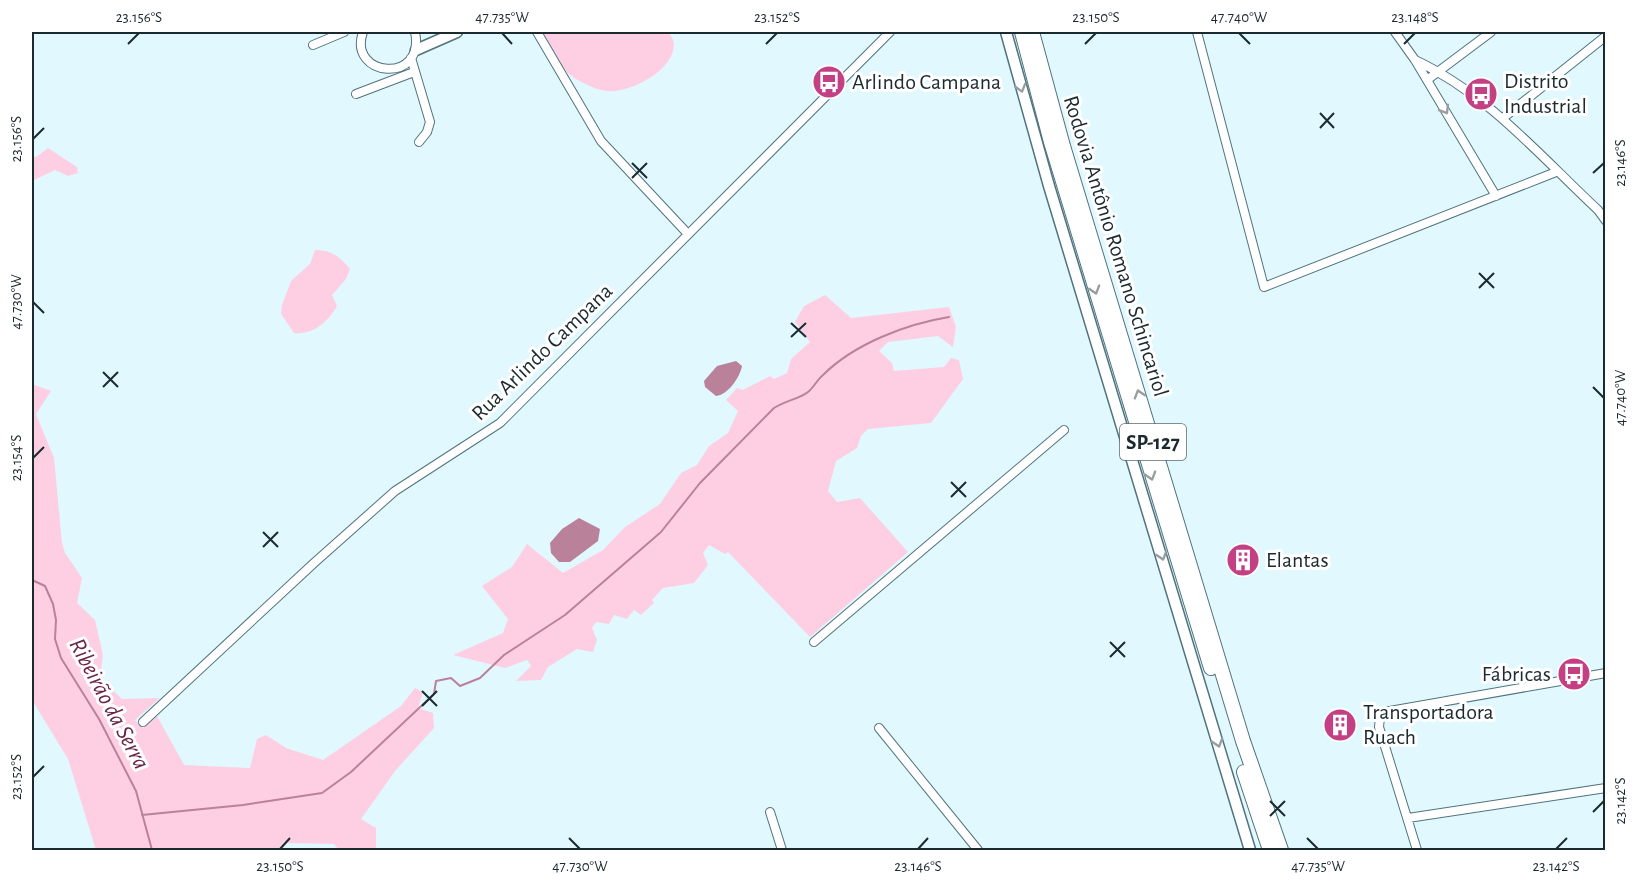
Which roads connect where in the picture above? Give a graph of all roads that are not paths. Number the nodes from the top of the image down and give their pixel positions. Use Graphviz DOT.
graph roads {
  1 [pos="344,32"];
  2 [pos="363,32"];
  3 [pos="415,32"];
  4 [pos="457,32"];
  5 [pos="537,32"];
  6 [pos="890,32"];
  7 [pos="1006,32"];
  8 [pos="1022,32"];
  9 [pos="1032,32"];
  10 [pos="1197,32"];
  11 [pos="1395,32"];
  12 [pos="1491,32"];
  13 [pos="1605,36"];
  14 [pos="314,45"];
  15 [pos="413,54"];
  16 [pos="1415,60"];
  17 [pos="1439,71"];
  18 [pos="414,72"];
  19 [pos="1427,80"];
  20 [pos="356,94"];
  21 [pos="1503,118"];
  22 [pos="419,142"];
  23 [pos="1556,172"];
  24 [pos="1496,196"];
  25 [pos="1605,221"];
  26 [pos="688,234"];
  27 [pos="1064,430"];
  28 [pos="814,642"];
  29 [pos="1605,673"];
  30 [pos="143,722"];
  31 [pos="879,728"];
  32 [pos="1605,788"];
  33 [pos="1266,805"];
  34 [pos="770,812"];
  35 [pos="1408,818"];
  36 [pos="782,850"];
  37 [pos="978,850"];
  38 [pos="1250,850"];
  39 [pos="1270,850"];
  40 [pos="1281,850"];
  41 [pos="1287,850"];
  42 [pos="1417,850"];
  1 -- 14 [label="street"];
  2 -- 15 [label="street"];
  3 -- 15 [label="street"];
  4 -- 15 [label="street"];
  5 -- 26 [label="street"];
  6 -- 26 [label="street, Rua Arlindo Campana"];
  7 -- 38 [label="street, one-way"];
  8 -- 39 [label="highway, Rodovia Antônio Romano Schincariol / SP-127, one-way"];
  33 -- 9 [label="highway, Rodovia Antônio Romano Schincariol / SP-127, one-way"];
  10 -- 24 [label="street"];
  11 -- 16 [label="street"];
  12 -- 17 [label="street"];
  13 -- 21 [label="street"];
  15 -- 18 [label="street"];
  16 -- 17 [label="street"];
  16 -- 19 [label="street"];
  17 -- 19 [label="street"];
  17 -- 21 [label="street"];
  18 -- 20 [label="street"];
  18 -- 22 [label="street"];
  19 -- 24 [label="street, one-way"];
  21 -- 23 [label="street"];
  23 -- 24 [label="street"];
  23 -- 25 [label="street"];
  26 -- 30 [label="street, Rua Arlindo Campana"];
  27 -- 28 [label="street"];
  29 -- 35 [label="street"];
  31 -- 37 [label="street"];
  32 -- 35 [label="street"];
  33 -- 40 [label="highway, Rodovia Antônio Romano Schincariol / SP-127"];
  33 -- 41 [label="highway"];
  34 -- 36 [label="street"];
  35 -- 42 [label="street"];
}
